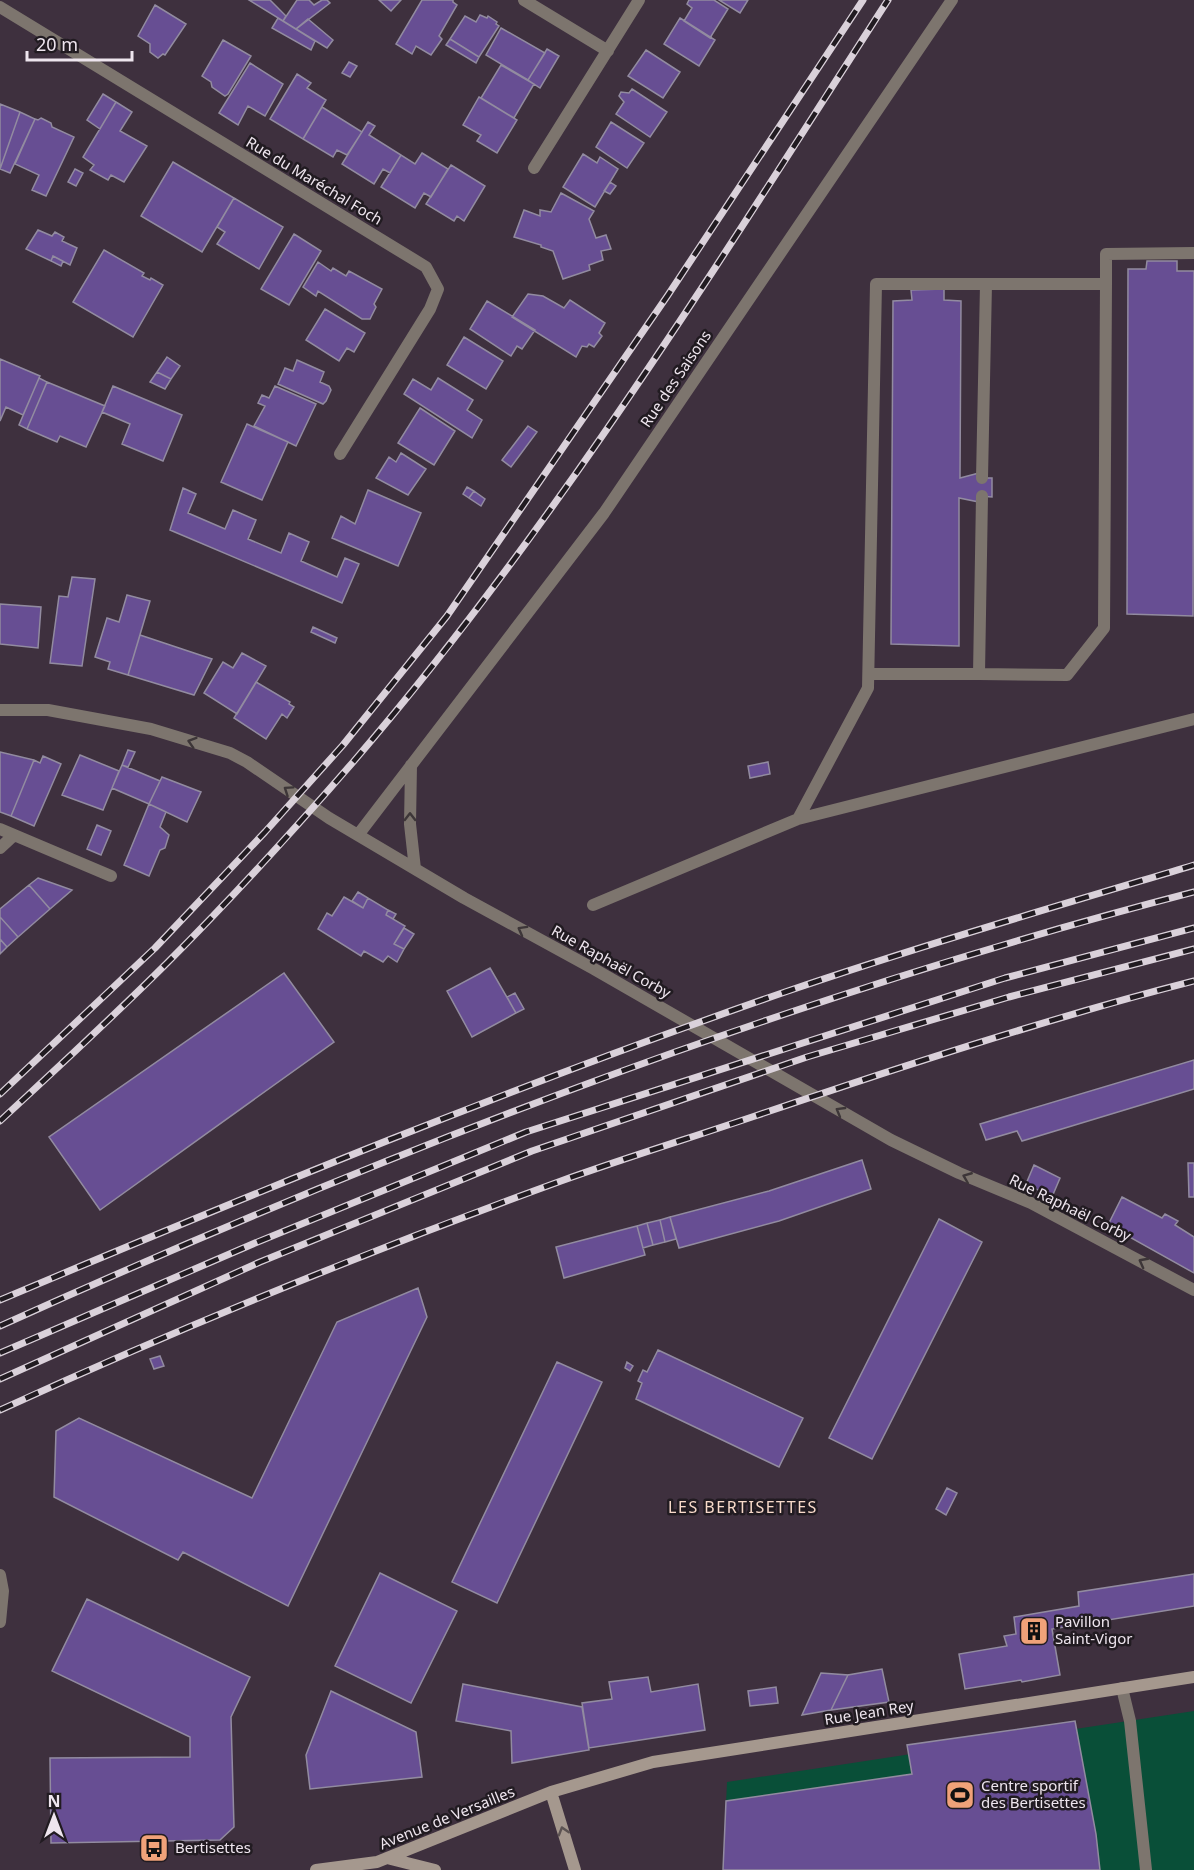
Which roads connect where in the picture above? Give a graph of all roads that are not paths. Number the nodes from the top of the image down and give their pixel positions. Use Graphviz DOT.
graph roads {
  1 [pos="524,0"];
  2 [pos="639,0"];
  3 [pos="952,0"];
  4 [pos="0,8"];
  5 [pos="608,51"];
  6 [pos="534,168"];
  7 [pos="1194,253"];
  8 [pos="986,284"];
  9 [pos="1106,284"];
  10 [pos="339,454"];
  11 [pos="982,478"];
  12 [pos="982,496"];
  13 [pos="869,674"];
  14 [pos="979,674"];
  15 [pos="0,710"];
  16 [pos="1194,719"];
  17 [pos="411,765"];
  18 [pos="798,819"];
  19 [pos="0,829"];
  20 [pos="14,835"];
  21 [pos="358,835"];
  22 [pos="0,848"];
  23 [pos="415,869"];
  24 [pos="111,876"];
  25 [pos="593,905"];
  26 [pos="1194,1290"];
  27 [pos="0,1575"];
  28 [pos="0,1622"];
  29 [pos="1194,1677"];
  30 [pos="1122,1688"];
  31 [pos="551,1792"];
  32 [pos="387,1858"];
  33 [pos="316,1870"];
  34 [pos="435,1870"];
  35 [pos="575,1870"];
  36 [pos="1146,1870"];
  1 -- 5 [label="street"];
  2 -- 5 [label="street"];
  3 -- 17 [label="street, Rue des Saisons"];
  4 -- 10 [label="street, Rue du Maréchal Foch"];
  5 -- 6 [label="street"];
  7 -- 9 [label="street"];
  8 -- 9 [label="street"];
  8 -- 11 [label="street"];
  8 -- 13 [label="street"];
  9 -- 14 [label="street"];
  12 -- 14 [label="street"];
  13 -- 14 [label="street"];
  13 -- 18 [label="street"];
  21 -- 15 [label="street, Rue Raphaël Corby, one-way"];
  16 -- 18 [label="street"];
  17 -- 21 [label="street, Rue des Saisons"];
  23 -- 17 [label="street, one-way"];
  18 -- 25 [label="street"];
  19 -- 20 [label="street"];
  20 -- 22 [label="street"];
  20 -- 24 [label="street"];
  21 -- 23 [label="street, Rue Raphaël Corby"];
  26 -- 23 [label="street, Rue Raphaël Corby, one-way"];
  27 -- 28 [label="street"];
  29 -- 30 [label="street, Rue Jean Rey"];
  30 -- 31 [label="street, Rue Jean Rey"];
  30 -- 36 [label="street"];
  31 -- 32 [label="street, Avenue de Versailles"];
  35 -- 31 [label="street, one-way"];
  32 -- 33 [label="street, Avenue de Versailles"];
  32 -- 34 [label="street"];
}
